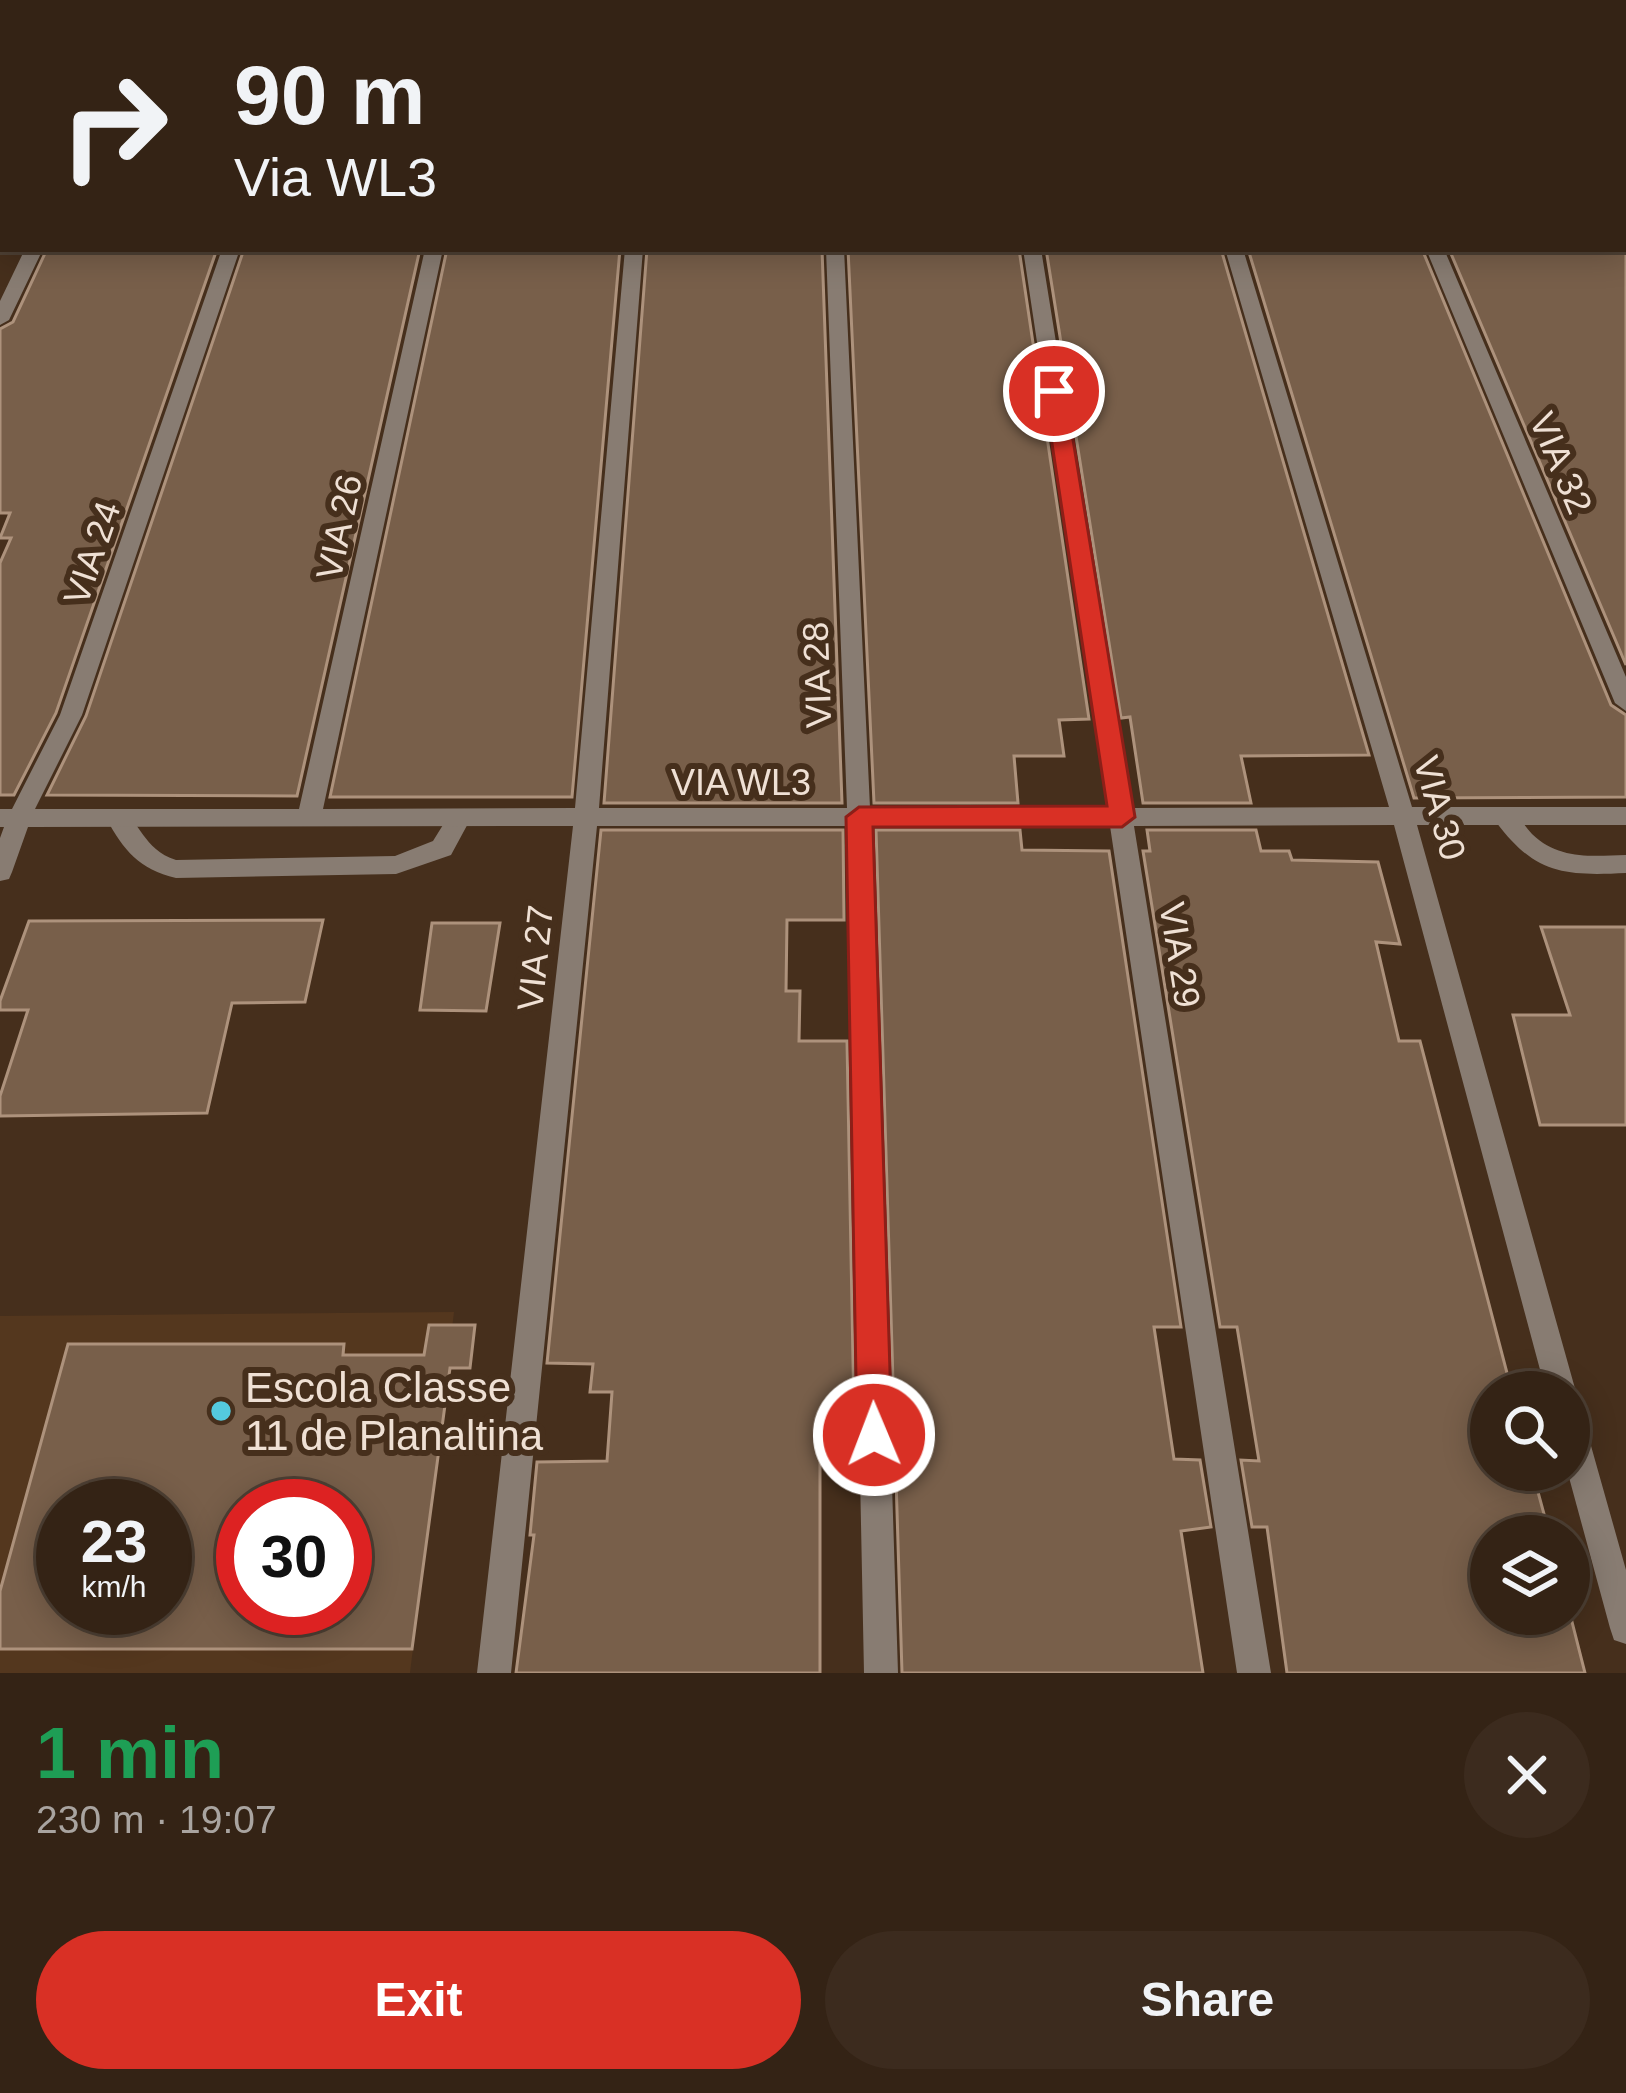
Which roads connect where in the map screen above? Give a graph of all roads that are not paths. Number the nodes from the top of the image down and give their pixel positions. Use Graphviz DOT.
graph roads {
  1 [pos="33,252"];
  2 [pos="231,252"];
  3 [pos="433,252"];
  4 [pos="634,252"];
  5 [pos="835,252"];
  6 [pos="1032,252"];
  7 [pos="1235,252"];
  8 [pos="1436,252"];
  9 [pos="0,320"];
  10 [pos="1626,703"];
  11 [pos="1626,816"];
  12 [pos="859,817"];
  13 [pos="1122,817"];
  14 [pos="1402,817"];
  15 [pos="1504,817"];
  16 [pos="10,818"];
  17 [pos="118,818"];
  18 [pos="309,818"];
  19 [pos="459,818"];
  20 [pos="586,818"];
  21 [pos="1626,865"];
  22 [pos="0,872"];
  23 [pos="1555,1371"];
  24 [pos="1588,1491"];
  25 [pos="1626,1628"];
  26 [pos="494,1673"];
  27 [pos="880,1673"];
  28 [pos="1254,1673"];
  1 -- 9 [label="street"];
  2 -- 16 [label="street, VIA 24"];
  3 -- 18 [label="street, VIA 26"];
  4 -- 20 [label="street, VIA 27"];
  5 -- 12 [label="street, VIA 28"];
  6 -- 13 [label="street, VIA 29"];
  7 -- 14 [label="street, VIA 30"];
  8 -- 10 [label="street, VIA 32"];
  11 -- 15 [label="street, VIA WL3"];
  12 -- 13 [label="street, VIA WL3"];
  12 -- 20 [label="street, VIA WL3"];
  12 -- 27 [label="street, VIA 28"];
  13 -- 14 [label="street, VIA WL3"];
  13 -- 28 [label="street, VIA 29"];
  14 -- 15 [label="street, VIA WL3"];
  14 -- 23 [label="street, VIA 30"];
  15 -- 21 [label="street"];
  16 -- 17 [label="street, VIA WL3"];
  16 -- 22 [label="street, VIA 24"];
  17 -- 18 [label="street, VIA WL3"];
  17 -- 19 [label="street"];
  18 -- 19 [label="street, VIA WL3"];
  19 -- 20 [label="street, VIA WL3"];
  20 -- 26 [label="street, VIA 27"];
  24 -- 25 [label="street"];
}
